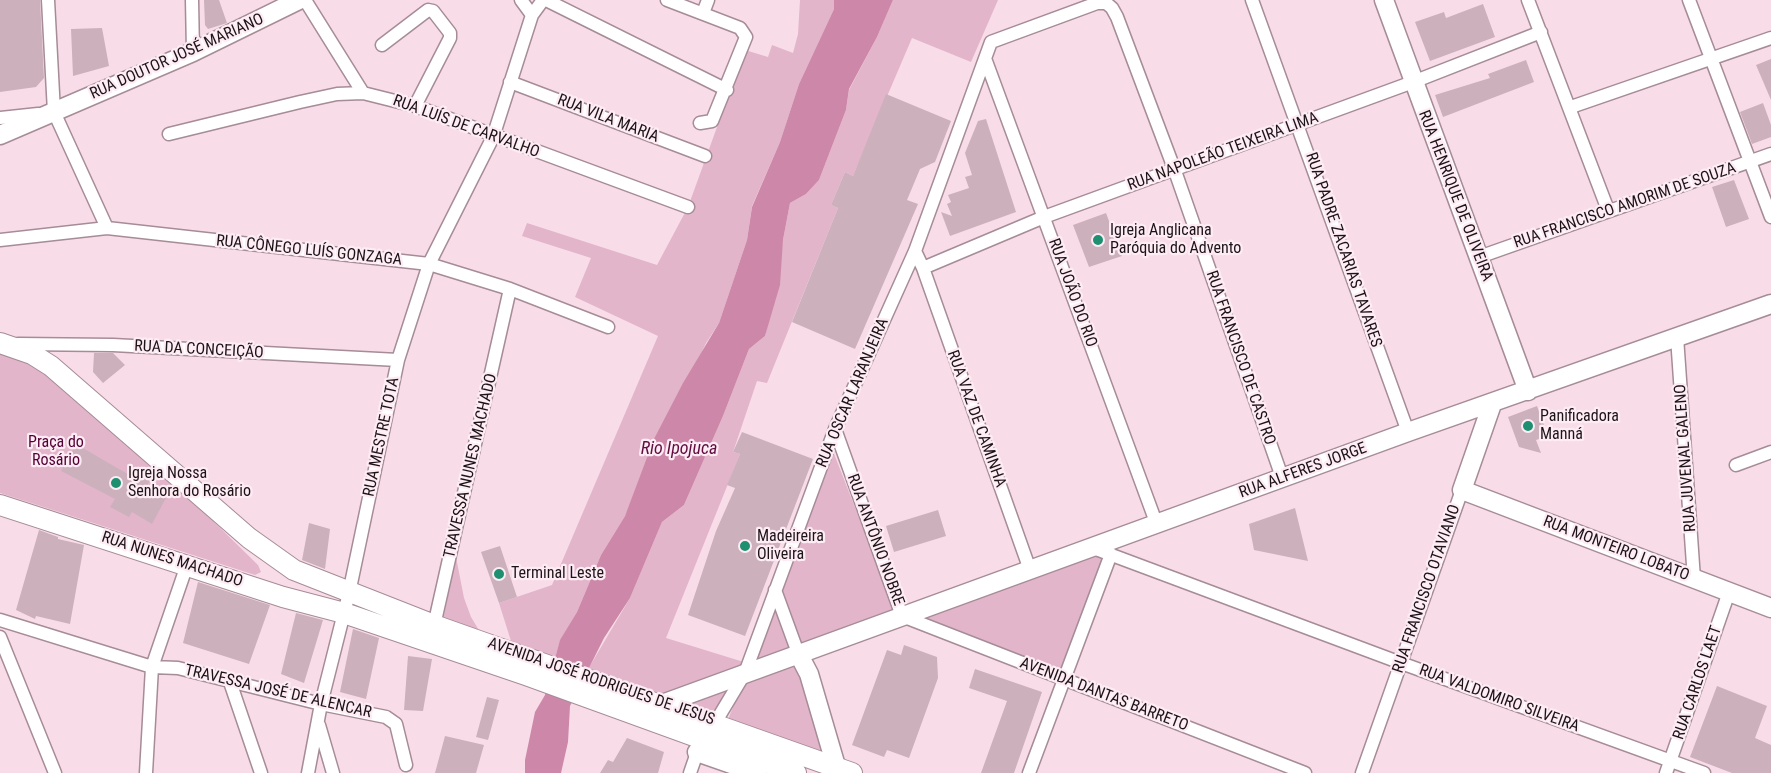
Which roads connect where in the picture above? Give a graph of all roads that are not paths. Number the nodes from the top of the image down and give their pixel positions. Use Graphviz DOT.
graph roads {
  1 [pos="48,0"];
  2 [pos="192,0"];
  3 [pos="299,0"];
  4 [pos="305,0"];
  5 [pos="521,0"];
  6 [pos="544,0"];
  7 [pos="667,0"];
  8 [pos="708,0"];
  9 [pos="1252,0"];
  10 [pos="1384,0"];
  11 [pos="1528,0"];
  12 [pos="1689,0"];
  13 [pos="703,13"];
  14 [pos="532,15"];
  15 [pos="1541,32"];
  16 [pos="1771,38"];
  17 [pos="382,45"];
  18 [pos="193,52"];
  19 [pos="1712,60"];
  20 [pos="986,61"];
  21 [pos="510,82"];
  22 [pos="1413,82"];
  23 [pos="727,90"];
  24 [pos="363,93"];
  25 [pos="415,106"];
  26 [pos="1571,107"];
  27 [pos="54,112"];
  28 [pos="0,118"];
  29 [pos="700,123"];
  30 [pos="1299,124"];
  31 [pos="169,134"];
  32 [pos="0,135"];
  33 [pos="493,137"];
  34 [pos="1771,154"];
  35 [pos="705,156"];
  36 [pos="1752,162"];
  37 [pos="1175,171"];
  38 [pos="688,207"];
  39 [pos="1608,210"];
  40 [pos="1771,217"];
  41 [pos="1044,218"];
  42 [pos="107,228"];
  43 [pos="0,240"];
  44 [pos="915,251"];
  45 [pos="1479,257"];
  46 [pos="429,264"];
  47 [pos="922,268"];
  48 [pos="510,289"];
  49 [pos="1771,304"];
  50 [pos="608,327"];
  51 [pos="1677,337"];
  52 [pos="1,344"];
  53 [pos="398,360"];
  54 [pos="1528,392"];
  55 [pos="1492,404"];
  56 [pos="835,429"];
  57 [pos="1408,432"];
  58 [pos="1771,452"];
  59 [pos="1736,465"];
  60 [pos="1282,480"];
  61 [pos="1462,490"];
  62 [pos="0,505"];
  63 [pos="1157,525"];
  64 [pos="1093,548"];
  65 [pos="1111,554"];
  66 [pos="187,565"];
  67 [pos="1030,570"];
  68 [pos="1694,579"];
  69 [pos="776,590"];
  70 [pos="1729,592"];
  71 [pos="349,593"];
  72 [pos="1771,608"];
  73 [pos="344,613"];
  74 [pos="902,616"];
  75 [pos="0,620"];
  76 [pos="432,633"];
  77 [pos="0,636"];
  78 [pos="836,640"];
  79 [pos="798,653"];
  80 [pos="1401,663"];
  81 [pos="152,667"];
  82 [pos="745,673"];
  83 [pos="809,674"];
  84 [pos="1064,680"];
  85 [pos="230,682"];
  86 [pos="627,702"];
  87 [pos="321,704"];
  88 [pos="662,704"];
  89 [pos="716,723"];
  90 [pos="319,724"];
  91 [pos="699,746"];
  92 [pos="406,765"];
  93 [pos="1668,767"];
  94 [pos="842,771"];
  95 [pos="55,773"];
  96 [pos="146,773"];
  97 [pos="261,773"];
  98 [pos="308,773"];
  99 [pos="333,773"];
  100 [pos="690,773"];
  101 [pos="757,773"];
  102 [pos="796,773"];
  103 [pos="1029,773"];
  104 [pos="1305,773"];
  105 [pos="1362,773"];
  106 [pos="1704,773"];
  1 -- 27 [label="street"];
  2 -- 18 [label="street"];
  3 -- 18 [label="street, RUA DOUTOR JOSÉ MARIANO"];
  4 -- 24 [label="street"];
  5 -- 14 [label="street"];
  6 -- 14 [label="street, RUA MESTRE TOTA"];
  6 -- 23 [label="street"];
  7 -- 13 [label="street"];
  8 -- 13 [label="street"];
  9 -- 30 [label="street, RUA PADRE ZACARIAS TAVARES"];
  10 -- 22 [label="street, RUA HENRIQUE DE OLIVEIRA"];
  11 -- 15 [label="street"];
  12 -- 19 [label="street"];
  13 -- 23 [label="street"];
  14 -- 21 [label="street, RUA MESTRE TOTA"];
  15 -- 22 [label="street, RUA NAPOLEÃO TEIXEIRA LIMA"];
  15 -- 26 [label="street"];
  16 -- 19 [label="street"];
  17 -- 25 [label="street"];
  18 -- 27 [label="street, RUA DOUTOR JOSÉ MARIANO"];
  19 -- 26 [label="street"];
  19 -- 36 [label="street"];
  20 -- 37 [label="street, RUA FRANCISCO DE CASTRO"];
  20 -- 41 [label="street, RUA JOÃO DO RIO"];
  20 -- 44 [label="street, RUA OSCAR LARANJEIRA"];
  21 -- 33 [label="street, RUA MESTRE TOTA"];
  21 -- 35 [label="street, RUA VILA MARIA"];
  22 -- 30 [label="street, RUA NAPOLEÃO TEIXEIRA LIMA"];
  22 -- 45 [label="street, RUA HENRIQUE DE OLIVEIRA"];
  23 -- 29 [label="street"];
  24 -- 25 [label="street, RUA LUÍS DE CARVALHO"];
  24 -- 31 [label="street, RUA LUÍS DE CARVALHO"];
  25 -- 33 [label="street, RUA LUÍS DE CARVALHO"];
  26 -- 39 [label="street"];
  27 -- 28 [label="street"];
  27 -- 32 [label="street, RUA DOUTOR JOSÉ MARIANO"];
  27 -- 42 [label="street"];
  30 -- 37 [label="street, RUA NAPOLEÃO TEIXEIRA LIMA"];
  30 -- 57 [label="street, RUA PADRE ZACARIAS TAVARES"];
  33 -- 38 [label="street, RUA LUÍS DE CARVALHO"];
  33 -- 46 [label="street, RUA MESTRE TOTA"];
  34 -- 36 [label="street, RUA FRANCISCO AMORIM DE SOUZA"];
  36 -- 39 [label="street, RUA FRANCISCO AMORIM DE SOUZA"];
  36 -- 40 [label="street"];
  37 -- 41 [label="street, RUA NAPOLEÃO TEIXEIRA LIMA"];
  37 -- 60 [label="street, RUA FRANCISCO DE CASTRO"];
  39 -- 45 [label="street, RUA FRANCISCO AMORIM DE SOUZA"];
  41 -- 47 [label="street, RUA NAPOLEÃO TEIXEIRA LIMA"];
  41 -- 63 [label="street, RUA JOÃO DO RIO"];
  42 -- 43 [label="street, RUA CÔNEGO LUÍS GONZAGA"];
  42 -- 46 [label="street, RUA CÔNEGO LUÍS GONZAGA"];
  44 -- 47 [label="street"];
  44 -- 56 [label="street, RUA OSCAR LARANJEIRA"];
  45 -- 54 [label="street, RUA HENRIQUE DE OLIVEIRA"];
  46 -- 48 [label="street, RUA CÔNEGO LUÍS GONZAGA"];
  46 -- 53 [label="street, RUA MESTRE TOTA"];
  47 -- 67 [label="street, RUA VAZ DE CAMINHA"];
  48 -- 50 [label="street, RUA CÔNEGO LUÍS GONZAGA"];
  48 -- 76 [label="street, TRAVESSA NUNES MACHADO"];
  49 -- 51 [label="street, RUA ALFERES JORGE"];
  51 -- 54 [label="street, RUA ALFERES JORGE"];
  51 -- 68 [label="street, RUA JUVENAL GALENO"];
  52 -- 53 [label="street, RUA DA CONCEIÇÃO"];
  52 -- 71 [label="main road"];
  53 -- 71 [label="street, RUA MESTRE TOTA"];
  54 -- 55 [label="street, RUA ALFERES JORGE"];
  55 -- 57 [label="street, RUA ALFERES JORGE"];
  55 -- 61 [label="street, RUA FRANCISCO OTAVIANO"];
  56 -- 69 [label="street, RUA OSCAR LARANJEIRA"];
  56 -- 74 [label="street, RUA ANTÔNIO NOBRE"];
  57 -- 60 [label="street, RUA ALFERES JORGE"];
  58 -- 59 [label="street"];
  60 -- 63 [label="street, RUA ALFERES JORGE"];
  61 -- 68 [label="street, RUA MONTEIRO LOBATO"];
  61 -- 80 [label="street, RUA FRANCISCO OTAVIANO"];
  62 -- 66 [label="main road, RUA NUNES MACHADO"];
  63 -- 64 [label="street, RUA ALFERES JORGE"];
  64 -- 65 [label="street, RUA VALDOMIRO SILVEIRA"];
  64 -- 67 [label="street, RUA ALFERES JORGE"];
  65 -- 80 [label="street, RUA VALDOMIRO SILVEIRA"];
  65 -- 84 [label="street"];
  66 -- 73 [label="main road, RUA NUNES MACHADO"];
  66 -- 81 [label="street"];
  67 -- 74 [label="street, RUA ALFERES JORGE"];
  68 -- 70 [label="street, RUA MONTEIRO LOBATO"];
  69 -- 79 [label="street"];
  69 -- 82 [label="street, RUA OSCAR LARANJEIRA"];
  70 -- 72 [label="street, RUA MONTEIRO LOBATO"];
  70 -- 93 [label="street, RUA CARLOS LAET"];
  71 -- 73 [label="street, RUA MESTRE TOTA"];
  71 -- 76 [label="main road, AVENIDA JOSÉ RODRIGUES DE JESUS"];
  73 -- 76 [label="main road, AVENIDA JOSÉ RODRIGUES DE JESUS"];
  73 -- 87 [label="street, RUA MESTRE TOTA"];
  74 -- 78 [label="street, RUA ALFERES JORGE"];
  74 -- 84 [label="street, AVENIDA DANTAS BARRETO"];
  75 -- 81 [label="street, TRAVESSA JOSÉ DE ALENCAR"];
  76 -- 86 [label="main road, AVENIDA JOSÉ RODRIGUES DE JESUS"];
  77 -- 95 [label="street"];
  78 -- 79 [label="street, RUA ALFERES JORGE"];
  78 -- 83 [label="street"];
  79 -- 82 [label="street, RUA ALFERES JORGE"];
  79 -- 83 [label="street"];
  80 -- 93 [label="street, RUA VALDOMIRO SILVEIRA"];
  80 -- 105 [label="street, RUA FRANCISCO OTAVIANO"];
  81 -- 85 [label="street, TRAVESSA JOSÉ DE ALENCAR"];
  81 -- 96 [label="street"];
  82 -- 88 [label="street, RUA ALFERES JORGE"];
  82 -- 89 [label="street, RUA OSCAR LARANJEIRA"];
  83 -- 94 [label="street"];
  84 -- 103 [label="street"];
  84 -- 104 [label="street, AVENIDA DANTAS BARRETO"];
  85 -- 87 [label="street, TRAVESSA JOSÉ DE ALENCAR"];
  85 -- 97 [label="street"];
  86 -- 88 [label="main road, AVENIDA JOSÉ RODRIGUES DE JESUS"];
  86 -- 91 [label="main road, AVENIDA JOSÉ RODRIGUES DE JESUS"];
  87 -- 90 [label="street, RUA MESTRE TOTA"];
  87 -- 92 [label="street, TRAVESSA JOSÉ DE ALENCAR"];
  88 -- 89 [label="main road, AVENIDA JOSÉ RODRIGUES DE JESUS"];
  89 -- 91 [label="street, RUA OSCAR LARANJEIRA"];
  89 -- 94 [label="main road, AVENIDA JOSÉ RODRIGUES DE JESUS"];
  90 -- 98 [label="street"];
  90 -- 99 [label="street"];
  91 -- 100 [label="street"];
  91 -- 101 [label="street, AVENIDA JOSÉ RODRIGUES DE JESUS"];
  91 -- 102 [label="main road, AVENIDA JOSÉ RODRIGUES DE JESUS"];
  93 -- 106 [label="street, RUA VALDOMIRO SILVEIRA"];
}
